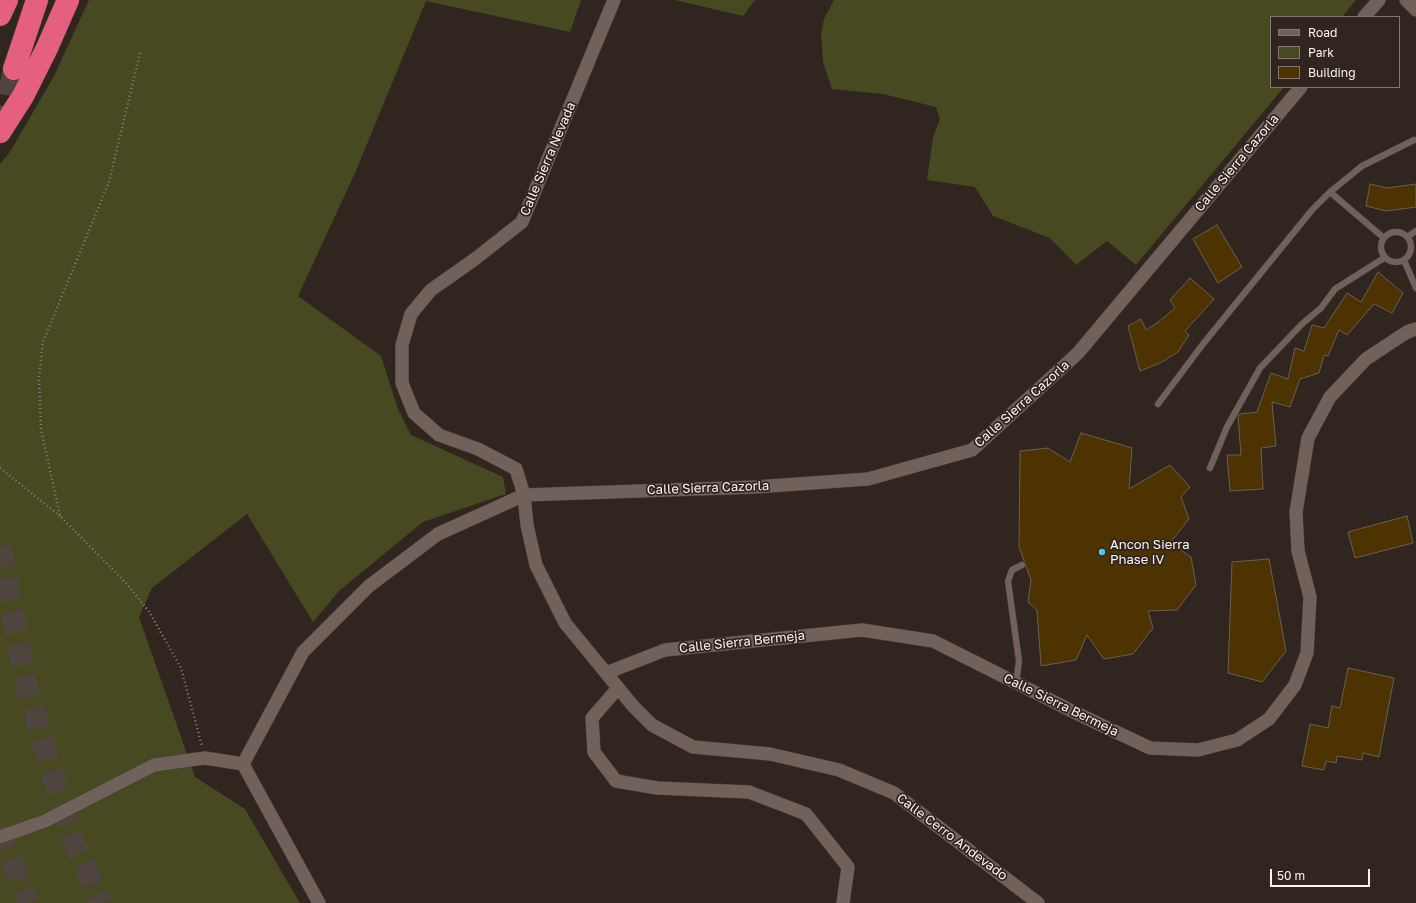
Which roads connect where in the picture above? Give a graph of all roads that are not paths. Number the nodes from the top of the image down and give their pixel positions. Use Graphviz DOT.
graph roads {
  1 [pos="7,0"];
  2 [pos="37,0"];
  3 [pos="68,0"];
  4 [pos="614,0"];
  5 [pos="1379,0"];
  6 [pos="1406,0"];
  7 [pos="1416,10"];
  8 [pos="0,15"];
  9 [pos="1365,16"];
  10 [pos="14,69"];
  11 [pos="1300,88"];
  12 [pos="0,132"];
  13 [pos="1414,140"];
  14 [pos="1330,192"];
  15 [pos="1416,231"];
  16 [pos="1407,237"];
  17 [pos="1384,238"];
  18 [pos="1384,258"];
  19 [pos="1404,260"];
  20 [pos="1416,288"];
  21 [pos="1416,329"];
  22 [pos="1158,404"];
  23 [pos="1210,468"];
  24 [pos="524,495"];
  25 [pos="1022,565"];
  26 [pos="606,673"];
  27 [pos="1013,682"];
  28 [pos="618,688"];
  29 [pos="243,764"];
  30 [pos="0,837"];
  31 [pos="319,903"];
  32 [pos="843,903"];
  33 [pos="1038,903"];
  1 -- 8 [label="highway"];
  2 -- 10 [label="highway"];
  3 -- 12 [label="highway"];
  4 -- 24 [label="street, Calle Sierra Nevada"];
  5 -- 9 [label="street"];
  6 -- 7 [label="street"];
  11 -- 24 [label="street, Calle Sierra Cazorla"];
  13 -- 14 [label="lane"];
  14 -- 17 [label="lane"];
  14 -- 22 [label="lane"];
  15 -- 16 [label="lane"];
  16 -- 17 [label="lane"];
  16 -- 19 [label="lane"];
  17 -- 18 [label="lane"];
  18 -- 19 [label="lane"];
  18 -- 23 [label="lane"];
  19 -- 20 [label="lane"];
  21 -- 27 [label="street, Calle Sierra Bermeja"];
  24 -- 26 [label="street"];
  24 -- 29 [label="street"];
  25 -- 27 [label="lane"];
  26 -- 27 [label="street, Calle Sierra Bermeja"];
  26 -- 28 [label="street, Calle Cerro Andevado"];
  28 -- 32 [label="street"];
  28 -- 33 [label="street, Calle Cerro Andevado"];
  29 -- 30 [label="street"];
  29 -- 31 [label="street"];
}
